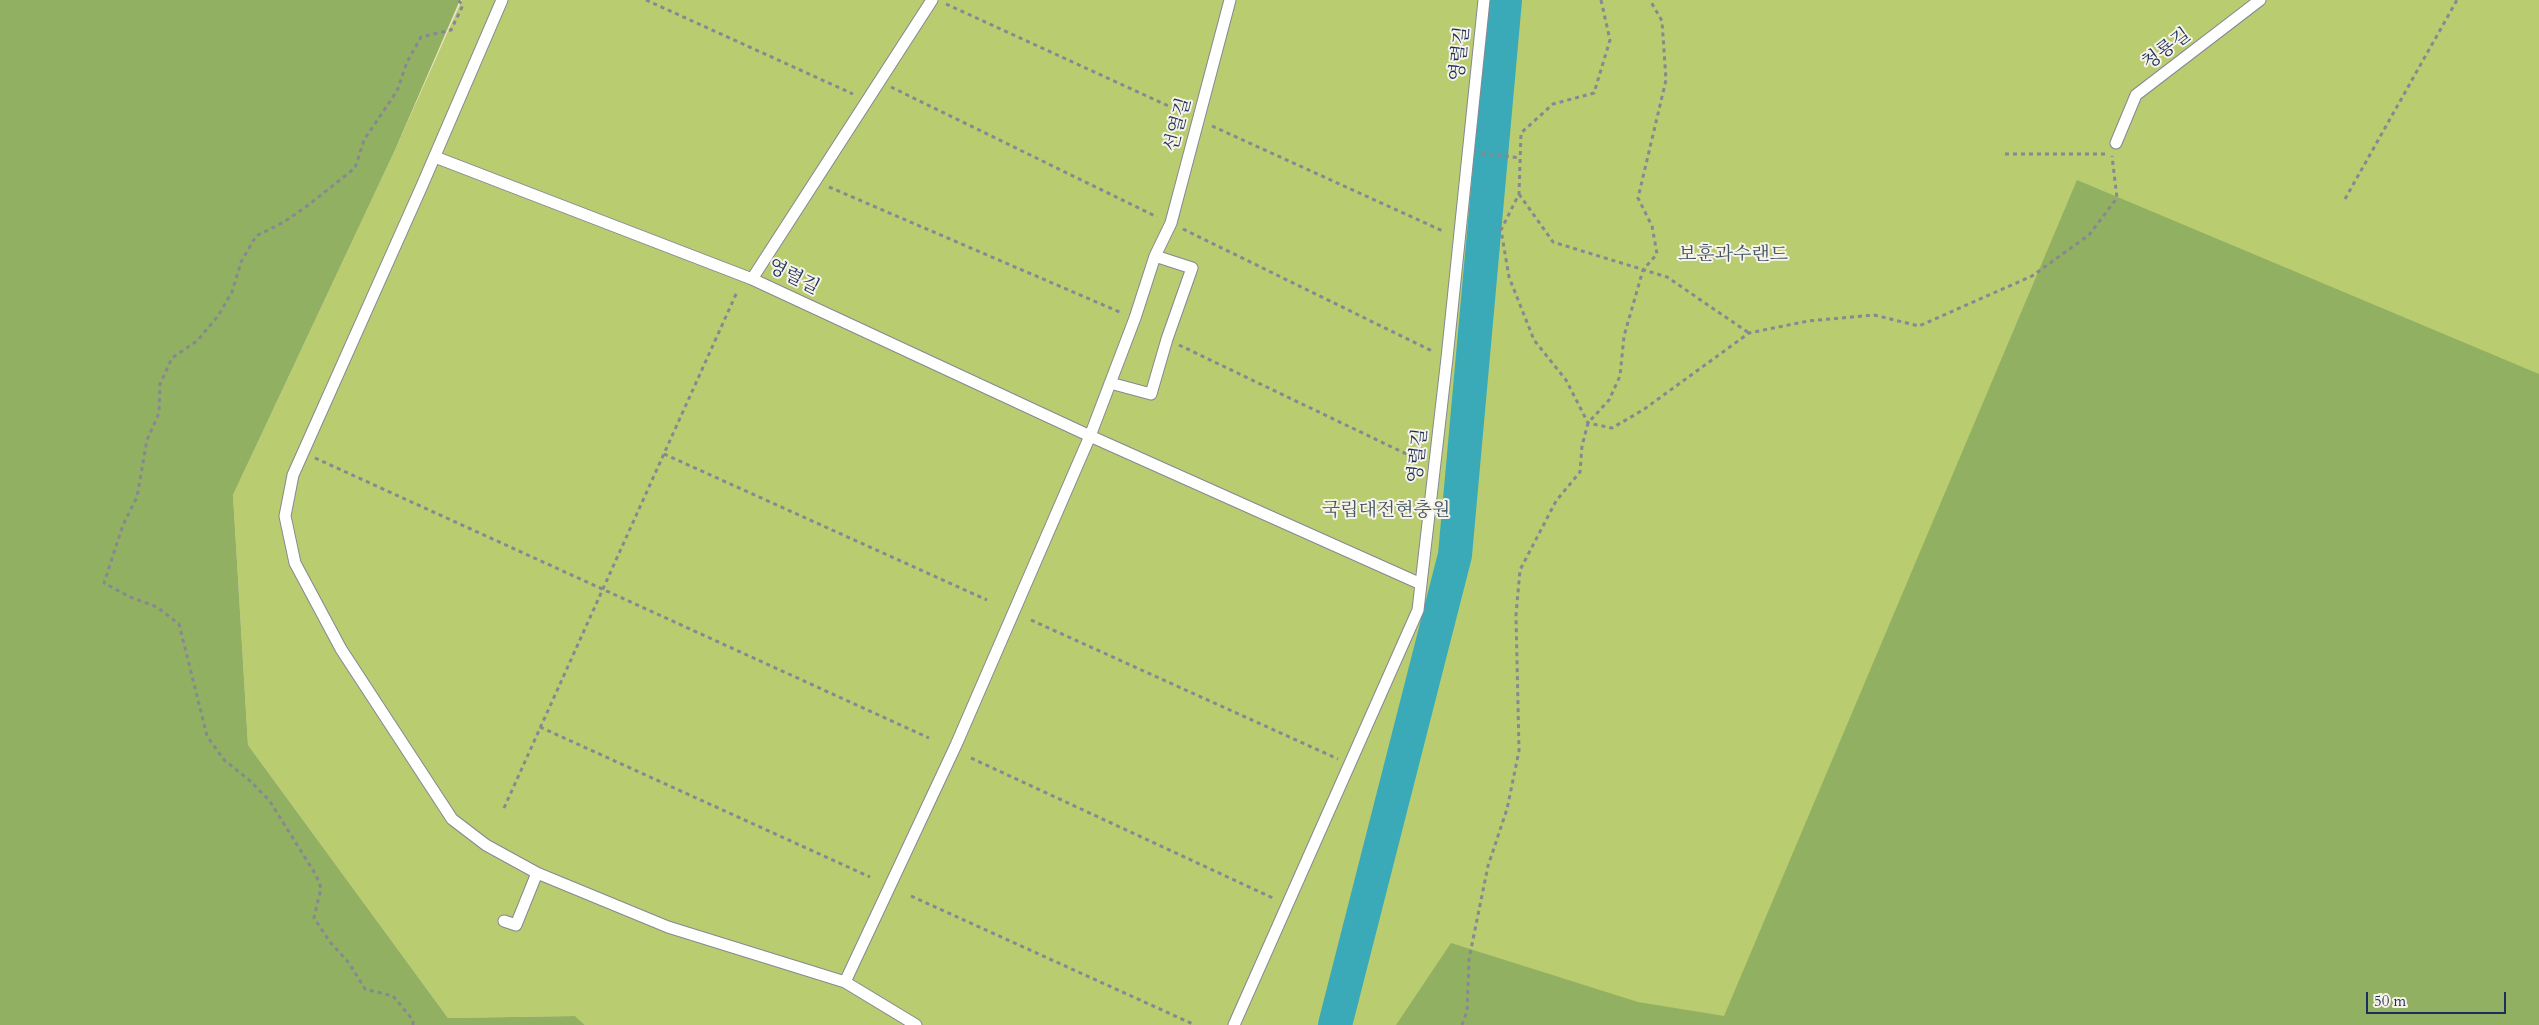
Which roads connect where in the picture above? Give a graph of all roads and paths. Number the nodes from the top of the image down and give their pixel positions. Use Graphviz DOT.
graph roads {
  1 [pos="458,0"];
  2 [pos="502,0"];
  3 [pos="646,0"];
  4 [pos="932,0"];
  5 [pos="1230,0"];
  6 [pos="1484,0"];
  7 [pos="1601,0"];
  8 [pos="1650,0"];
  9 [pos="2260,0"];
  10 [pos="2457,0"];
  11 [pos="853,94"];
  12 [pos="2114,148"];
  13 [pos="1483,153"];
  14 [pos="2005,154"];
  15 [pos="435,157"];
  16 [pos="1520,158"];
  17 [pos="815,180"];
  18 [pos="1519,194"];
  19 [pos="2345,200"];
  20 [pos="1155,256"];
  21 [pos="1643,270"];
  22 [pos="752,280"];
  23 [pos="737,292"];
  24 [pos="1135,318"];
  25 [pos="1749,333"];
  26 [pos="1167,339"];
  27 [pos="1110,383"];
  28 [pos="1588,423"];
  29 [pos="1090,436"];
  30 [pos="307,454"];
  31 [pos="664,454"];
  32 [pos="1435,468"];
  33 [pos="1421,584"];
  34 [pos="603,589"];
  35 [pos="988,600"];
  36 [pos="1031,620"];
  37 [pos="540,727"];
  38 [pos="929,738"];
  39 [pos="971,758"];
  40 [pos="1350,764"];
  41 [pos="504,808"];
  42 [pos="537,873"];
  43 [pos="870,877"];
  44 [pos="911,896"];
  45 [pos="1287,904"];
  46 [pos="504,921"];
  47 [pos="845,982"];
  48 [pos="413,1025"];
  49 [pos="916,1025"];
  50 [pos="1195,1025"];
  51 [pos="1234,1025"];
  52 [pos="1462,1025"];
  1 -- 48 [label="path"];
  2 -- 15 [label="lane"];
  3 -- 11 [label="path"];
  4 -- 17 [label="lane, 영렬길"];
  5 -- 20 [label="lane, 선열길"];
  6 -- 32 [label="lane, 영렬길"];
  7 -- 16 [label="path"];
  8 -- 21 [label="path"];
  9 -- 12 [label="lane, 청룡길"];
  10 -- 19 [label="path"];
  12 -- 14 [label="path"];
  12 -- 25 [label="path"];
  13 -- 16 [label="path"];
  15 -- 22 [label="lane"];
  15 -- 42 [label="lane"];
  16 -- 18 [label="path"];
  17 -- 22 [label="lane, 영렬길"];
  17 -- 24 [label="path"];
  18 -- 21 [label="path"];
  18 -- 28 [label="path"];
  20 -- 24 [label="lane"];
  20 -- 26 [label="lane"];
  21 -- 25 [label="path"];
  21 -- 28 [label="path"];
  22 -- 29 [label="lane, 영렬길"];
  23 -- 31 [label="path"];
  24 -- 27 [label="lane"];
  25 -- 28 [label="path"];
  26 -- 27 [label="lane"];
  26 -- 32 [label="path"];
  27 -- 29 [label="lane"];
  28 -- 52 [label="path"];
  29 -- 33 [label="lane, 영렬길"];
  29 -- 47 [label="lane"];
  30 -- 34 [label="path"];
  31 -- 34 [label="path"];
  31 -- 35 [label="path"];
  32 -- 33 [label="lane, 영렬길"];
  33 -- 40 [label="lane"];
  34 -- 37 [label="path"];
  34 -- 38 [label="path"];
  36 -- 40 [label="path"];
  37 -- 41 [label="path"];
  37 -- 43 [label="path"];
  39 -- 45 [label="path"];
  40 -- 45 [label="lane"];
  42 -- 46 [label="lane"];
  42 -- 47 [label="lane"];
  44 -- 50 [label="path"];
  45 -- 51 [label="lane"];
  47 -- 49 [label="lane"];
}
